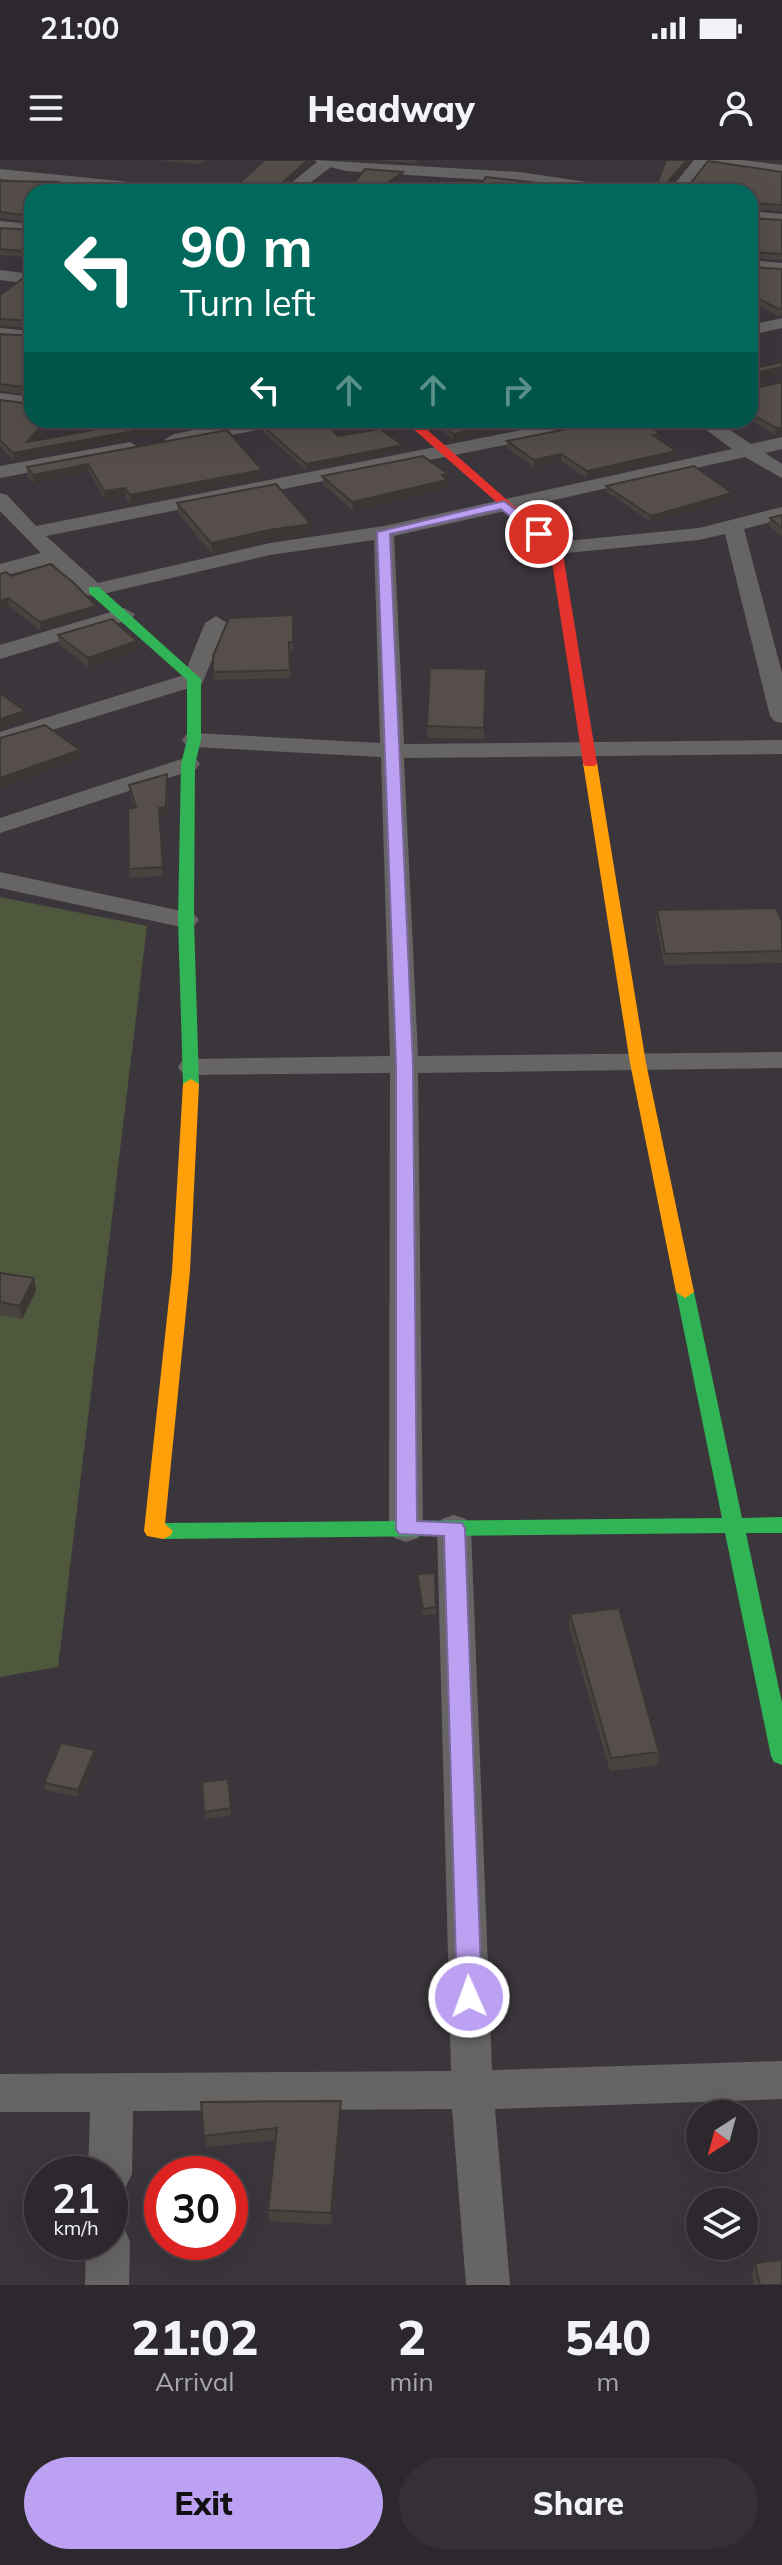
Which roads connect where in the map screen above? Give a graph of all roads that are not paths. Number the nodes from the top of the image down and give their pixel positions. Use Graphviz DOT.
graph roads {
  1 [pos="704,160"];
  2 [pos="325,161"];
  3 [pos="782,170"];
  4 [pos="0,174"];
  5 [pos="99,184"];
  6 [pos="298,184"];
  7 [pos="567,184"];
  8 [pos="683,184"];
  9 [pos="758,217"];
  10 [pos="782,219"];
  11 [pos="0,226"];
  12 [pos="24,228"];
  13 [pos="758,266"];
  14 [pos="782,268"];
  15 [pos="0,275"];
  16 [pos="24,278"];
  17 [pos="782,323"];
  18 [pos="758,328"];
  19 [pos="0,333"];
  20 [pos="24,335"];
  21 [pos="0,399"];
  22 [pos="24,402"];
  23 [pos="172,428"];
  24 [pos="238,428"];
  25 [pos="417,428"];
  26 [pos="560,428"];
  27 [pos="714,428"];
  28 [pos="189,438"];
  29 [pos="782,443"];
  30 [pos="441,451"];
  31 [pos="748,451"];
  32 [pos="0,472"];
  33 [pos="782,472"];
  34 [pos="2,505"];
  35 [pos="504,505"];
  36 [pos="782,513"];
  37 [pos="733,526"];
  38 [pos="384,532"];
  39 [pos="31,533"];
  40 [pos="556,548"];
  41 [pos="56,555"];
  42 [pos="0,571"];
  43 [pos="94,590"];
  44 [pos="124,614"];
  45 [pos="216,623"];
  46 [pos="0,652"];
  47 [pos="194,679"];
  48 [pos="782,716"];
  49 [pos="0,739"];
  50 [pos="194,740"];
  51 [pos="782,747"];
  52 [pos="588,749"];
  53 [pos="394,751"];
  54 [pos="188,764"];
  55 [pos="0,826"];
  56 [pos="0,880"];
  57 [pos="186,920"];
  58 [pos="782,1060"];
  59 [pos="638,1063"];
  60 [pos="404,1065"];
  61 [pos="192,1067"];
  62 [pos="736,1525"];
  63 [pos="782,1525"];
  64 [pos="454,1528"];
  65 [pos="406,1529"];
  66 [pos="782,1756"];
  67 [pos="782,2080"];
  68 [pos="112,2090"];
  69 [pos="472,2090"];
  70 [pos="0,2093"];
  71 [pos="110,2156"];
  72 [pos="108,2260"];
  73 [pos="107,2285"];
  74 [pos="488,2285"];
  1 -- 3 [label="street"];
  1 -- 8 [label="street"];
  2 -- 6 [label="street"];
  2 -- 7 [label="street"];
  4 -- 5 [label="street"];
  9 -- 10 [label="street"];
  11 -- 12 [label="street"];
  13 -- 14 [label="street"];
  15 -- 16 [label="street"];
  17 -- 18 [label="street"];
  19 -- 20 [label="street"];
  21 -- 22 [label="street"];
  23 -- 28 [label="street"];
  24 -- 28 [label="street"];
  25 -- 30 [label="street"];
  26 -- 30 [label="street"];
  27 -- 31 [label="street"];
  28 -- 32 [label="street"];
  29 -- 31 [label="street"];
  30 -- 35 [label="street"];
  30 -- 39 [label="street"];
  31 -- 33 [label="street"];
  31 -- 35 [label="street"];
  34 -- 39 [label="street"];
  35 -- 38 [label="street"];
  35 -- 40 [label="street"];
  36 -- 37 [label="street"];
  37 -- 40 [label="street"];
  37 -- 48 [label="street"];
  38 -- 43 [label="street"];
  38 -- 53 [label="street"];
  39 -- 41 [label="street"];
  40 -- 52 [label="street"];
  41 -- 42 [label="street"];
  41 -- 43 [label="street"];
  43 -- 44 [label="street"];
  44 -- 46 [label="street"];
  44 -- 47 [label="street"];
  45 -- 47 [label="street"];
  47 -- 49 [label="street"];
  47 -- 50 [label="street"];
  50 -- 53 [label="street"];
  50 -- 54 [label="street"];
  51 -- 52 [label="street"];
  52 -- 53 [label="street"];
  52 -- 59 [label="street"];
  53 -- 60 [label="street"];
  54 -- 55 [label="street"];
  54 -- 57 [label="street"];
  56 -- 57 [label="street"];
  57 -- 61 [label="street"];
  58 -- 59 [label="street"];
  59 -- 60 [label="street"];
  59 -- 62 [label="street"];
  60 -- 61 [label="street"];
  60 -- 65 [label="street"];
  61 -- 65 [label="street"];
  62 -- 63 [label="street"];
  62 -- 64 [label="street"];
  62 -- 66 [label="street"];
  64 -- 65 [label="street"];
  64 -- 69 [label="street"];
  67 -- 69 [label="street"];
  68 -- 69 [label="street"];
  68 -- 70 [label="street"];
  68 -- 71 [label="street"];
  69 -- 74 [label="street"];
  72 -- 73 [label="street"];
}
